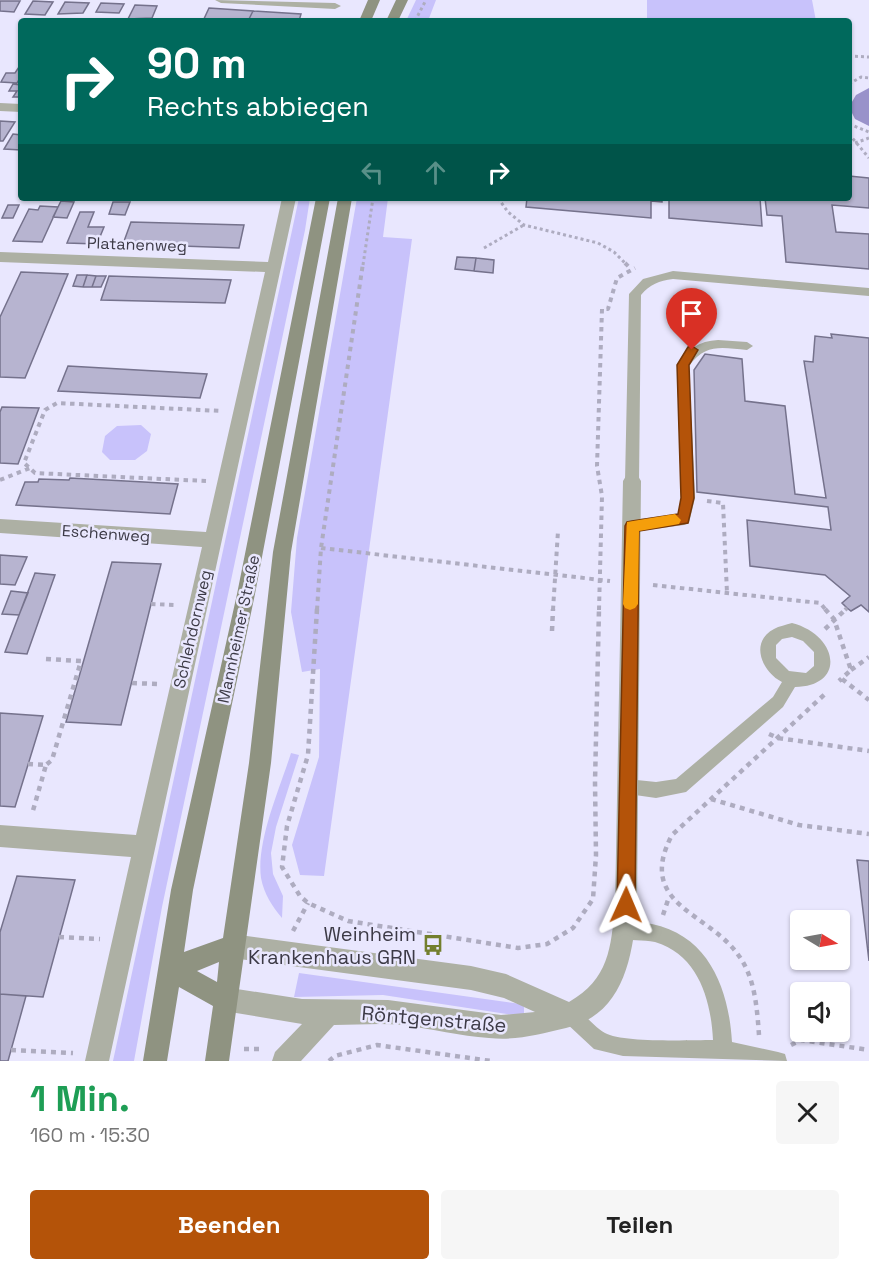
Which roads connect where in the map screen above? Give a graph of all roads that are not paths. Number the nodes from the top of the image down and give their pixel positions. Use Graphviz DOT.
graph roads {
  1 [pos="221,0"];
  2 [pos="374,0"];
  3 [pos="402,0"];
  4 [pos="335,3"];
  5 [pos="332,18"];
  6 [pos="366,18"];
  7 [pos="393,18"];
  8 [pos="0,106"];
  9 [pos="18,108"];
  10 [pos="288,201"];
  11 [pos="322,201"];
  12 [pos="344,201"];
  13 [pos="0,257"];
  14 [pos="272,267"];
  15 [pos="869,292"];
  16 [pos="747,346"];
  17 [pos="632,481"];
  18 [pos="0,526"];
  19 [pos="632,526"];
  20 [pos="212,540"];
  21 [pos="792,680"];
  22 [pos="627,787"];
  23 [pos="0,836"];
  24 [pos="143,847"];
  25 [pos="624,931"];
  26 [pos="231,946"];
  27 [pos="170,969"];
  28 [pos="224,999"];
  29 [pos="329,1013"];
  30 [pos="571,1016"];
  31 [pos="723,1050"];
  32 [pos="623,1054"];
  33 [pos="98,1058"];
  34 [pos="769,1059"];
  35 [pos="155,1061"];
  36 [pos="217,1061"];
  37 [pos="284,1061"];
  1 -- 4 [label="street"];
  2 -- 6 [label="main road"];
  3 -- 7 [label="main road"];
  4 -- 5 [label="street"];
  8 -- 9 [label="street"];
  10 -- 14 [label="street, Schlehdornweg"];
  11 -- 27 [label="main road, Mannheimer Straße"];
  12 -- 26 [label="main road, Mannheimer Straße"];
  13 -- 14 [label="street, Platanenweg"];
  14 -- 20 [label="street, Schlehdornweg"];
  15 -- 17 [label="lane"];
  16 -- 19 [label="lane"];
  17 -- 19 [label="street, Röntgenstraße"];
  18 -- 20 [label="street, Eschenweg"];
  19 -- 22 [label="street, Röntgenstraße"];
  20 -- 24 [label="street, Schlehdornweg"];
  21 -- 21 [label="lane"];
  21 -- 22 [label="lane"];
  22 -- 25 [label="street, Röntgenstraße"];
  23 -- 24 [label="street"];
  24 -- 33 [label="street, Schlehdornweg"];
  25 -- 30 [label="street, Röntgenstraße"];
  25 -- 31 [label="lane"];
  26 -- 27 [label="main road"];
  26 -- 28 [label="main road, Mannheimer Straße"];
  26 -- 30 [label="street, Röntgenstraße"];
  27 -- 28 [label="main road"];
  27 -- 35 [label="main road, Mannheimer Straße"];
  28 -- 29 [label="street, Röntgenstraße"];
  28 -- 36 [label="main road, Mannheimer Straße"];
  29 -- 30 [label="street, Röntgenstraße"];
  29 -- 37 [label="street"];
  30 -- 32 [label="lane"];
  31 -- 32 [label="lane"];
  31 -- 34 [label="lane"];
}
